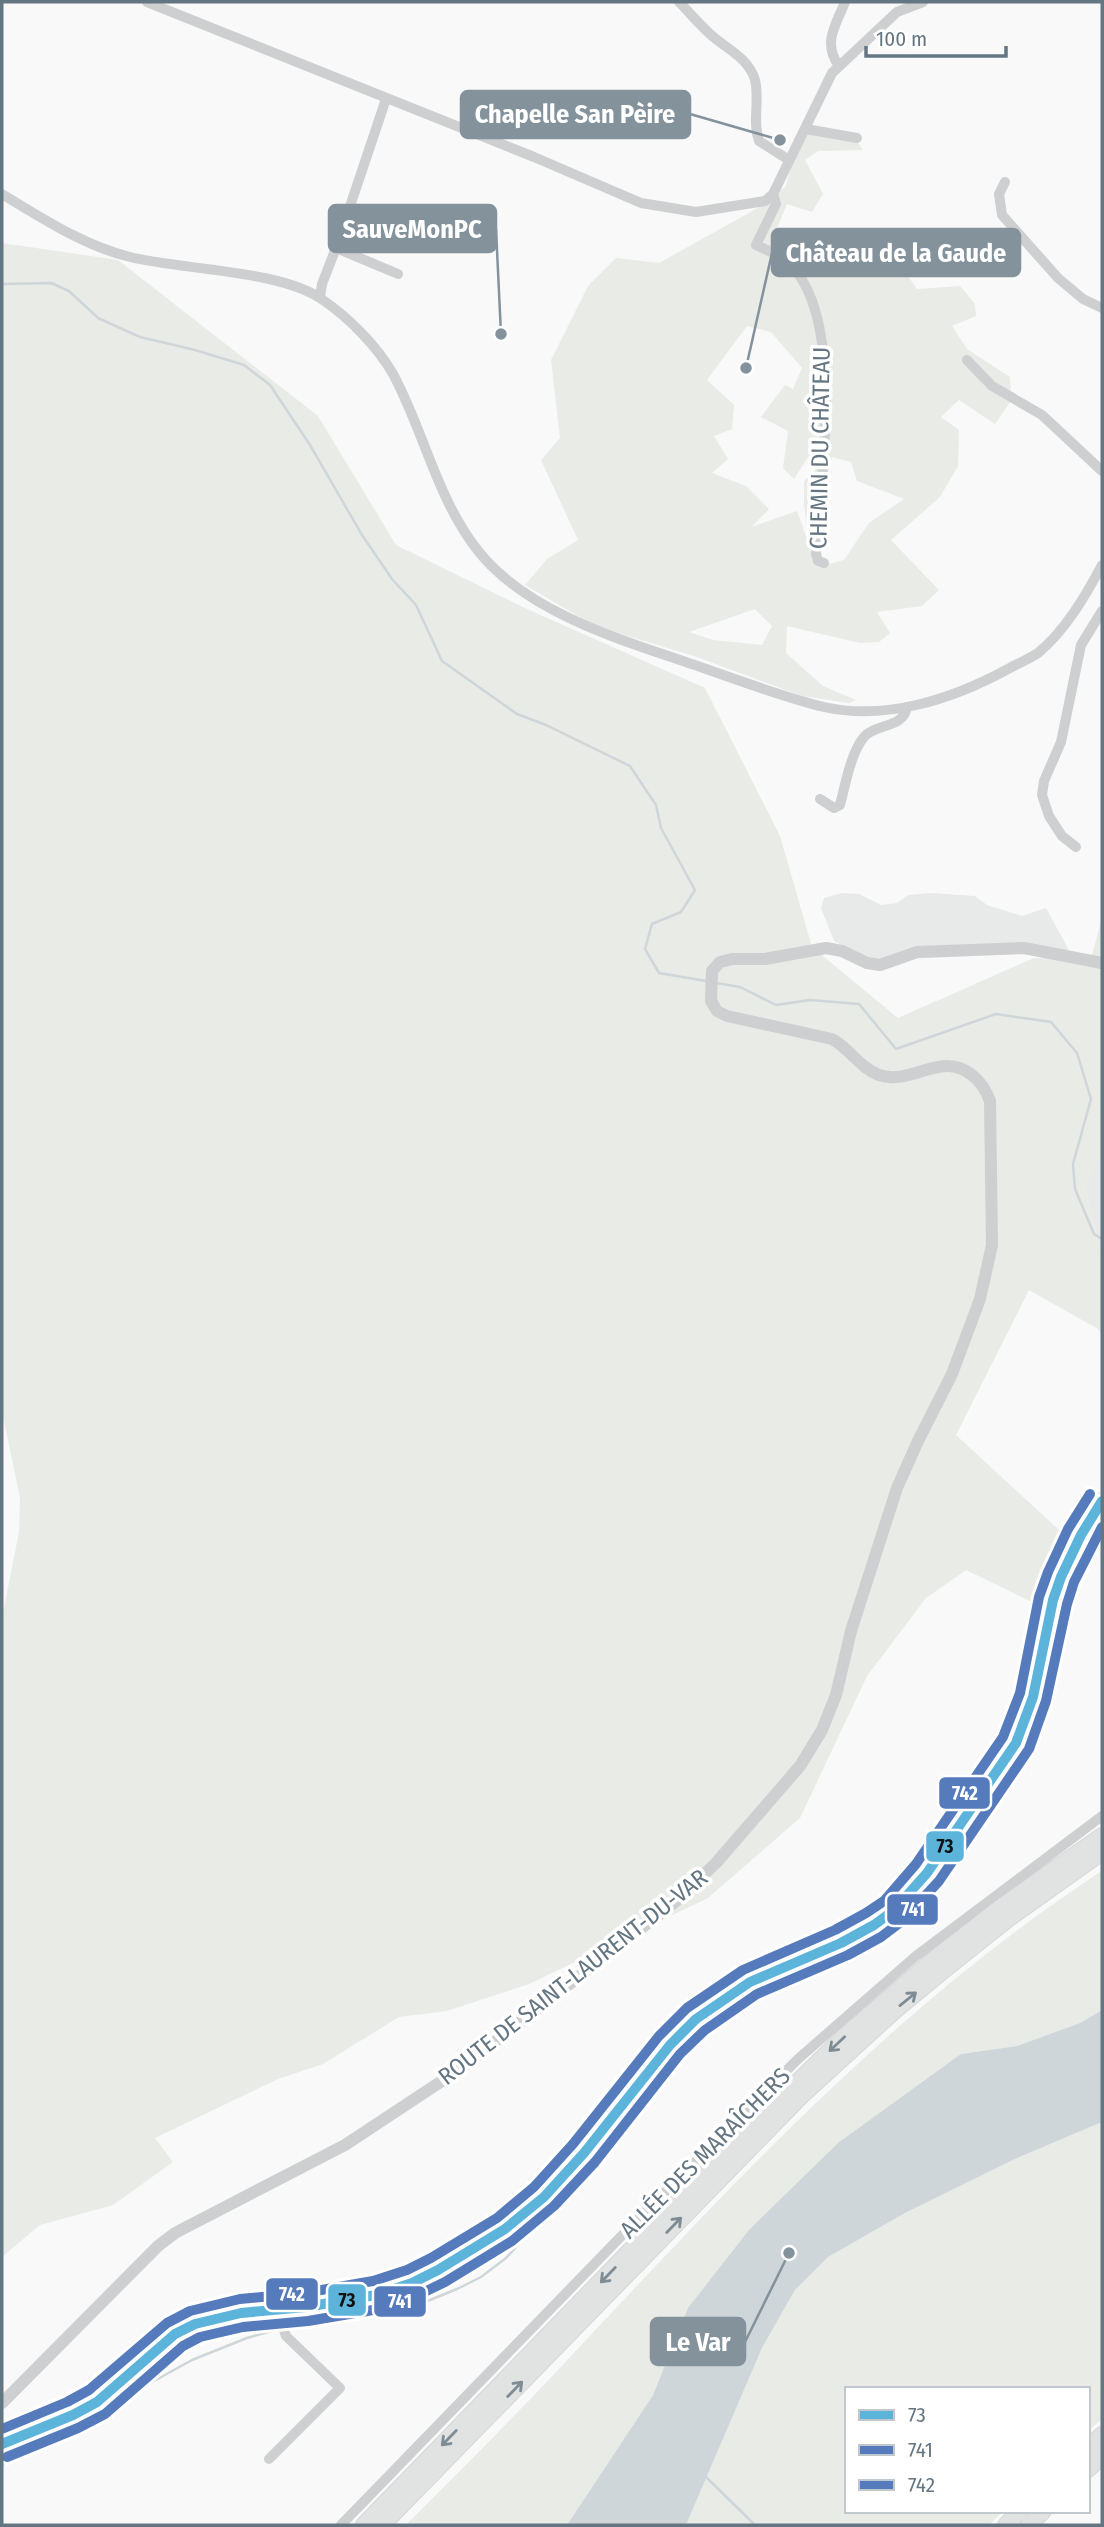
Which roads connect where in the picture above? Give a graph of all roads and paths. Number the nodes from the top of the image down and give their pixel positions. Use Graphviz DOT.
graph roads {
  1 [pos="146,2"];
  2 [pos="679,2"];
  3 [pos="845,2"];
  4 [pos="923,2"];
  5 [pos="839,66"];
  6 [pos="386,99"];
  7 [pos="806,129"];
  8 [pos="857,138"];
  9 [pos="789,160"];
  10 [pos="1004,182"];
  11 [pos="2,194"];
  12 [pos="773,194"];
  13 [pos="336,248"];
  14 [pos="398,274"];
  15 [pos="320,297"];
  16 [pos="1102,308"];
  17 [pos="967,360"];
  18 [pos="1102,471"];
  19 [pos="824,563"];
  20 [pos="1102,565"];
  21 [pos="1102,611"];
  22 [pos="907,707"];
  23 [pos="820,799"];
  24 [pos="1076,847"];
  25 [pos="1102,963"];
  26 [pos="1102,1501"];
  27 [pos="1102,1816"];
  28 [pos="1102,1836"];
  29 [pos="1102,1852"];
  30 [pos="277,2310"];
  31 [pos="2,2403"];
  32 [pos="2,2444"];
  33 [pos="269,2459"];
  34 [pos="1041,2513"];
  35 [pos="341,2525"];
  36 [pos="364,2525"];
  37 [pos="382,2525"];
  38 [pos="1028,2525"];
  1 -- 6 [label="street"];
  2 -- 9 [label="street"];
  3 -- 5 [label="street"];
  4 -- 5 [label="street, CHEMIN DU CHÂTEAU"];
  5 -- 7 [label="street, CHEMIN DU CHÂTEAU"];
  6 -- 12 [label="street"];
  6 -- 13 [label="street"];
  7 -- 8 [label="street"];
  7 -- 9 [label="street, CHEMIN DU CHÂTEAU"];
  9 -- 12 [label="street, CHEMIN DU CHÂTEAU"];
  10 -- 16 [label="street"];
  11 -- 15 [label="street"];
  12 -- 19 [label="street, CHEMIN DU CHÂTEAU"];
  13 -- 14 [label="street"];
  13 -- 15 [label="street"];
  15 -- 22 [label="street"];
  17 -- 18 [label="street"];
  20 -- 22 [label="street"];
  21 -- 24 [label="street"];
  22 -- 23 [label="street"];
  25 -- 31 [label="street, ROUTE DE SAINT-LAURENT-DU-VAR"];
  26 -- 30 [label="main road"];
  27 -- 35 [label="street, ALLÉE DES MARAÎCHERS"];
  28 -- 36 [label="main road, one-way"];
  37 -- 29 [label="main road, one-way"];
  30 -- 32 [label="main road"];
  30 -- 33 [label="street"];
  34 -- 38 [label="main road"];
}
